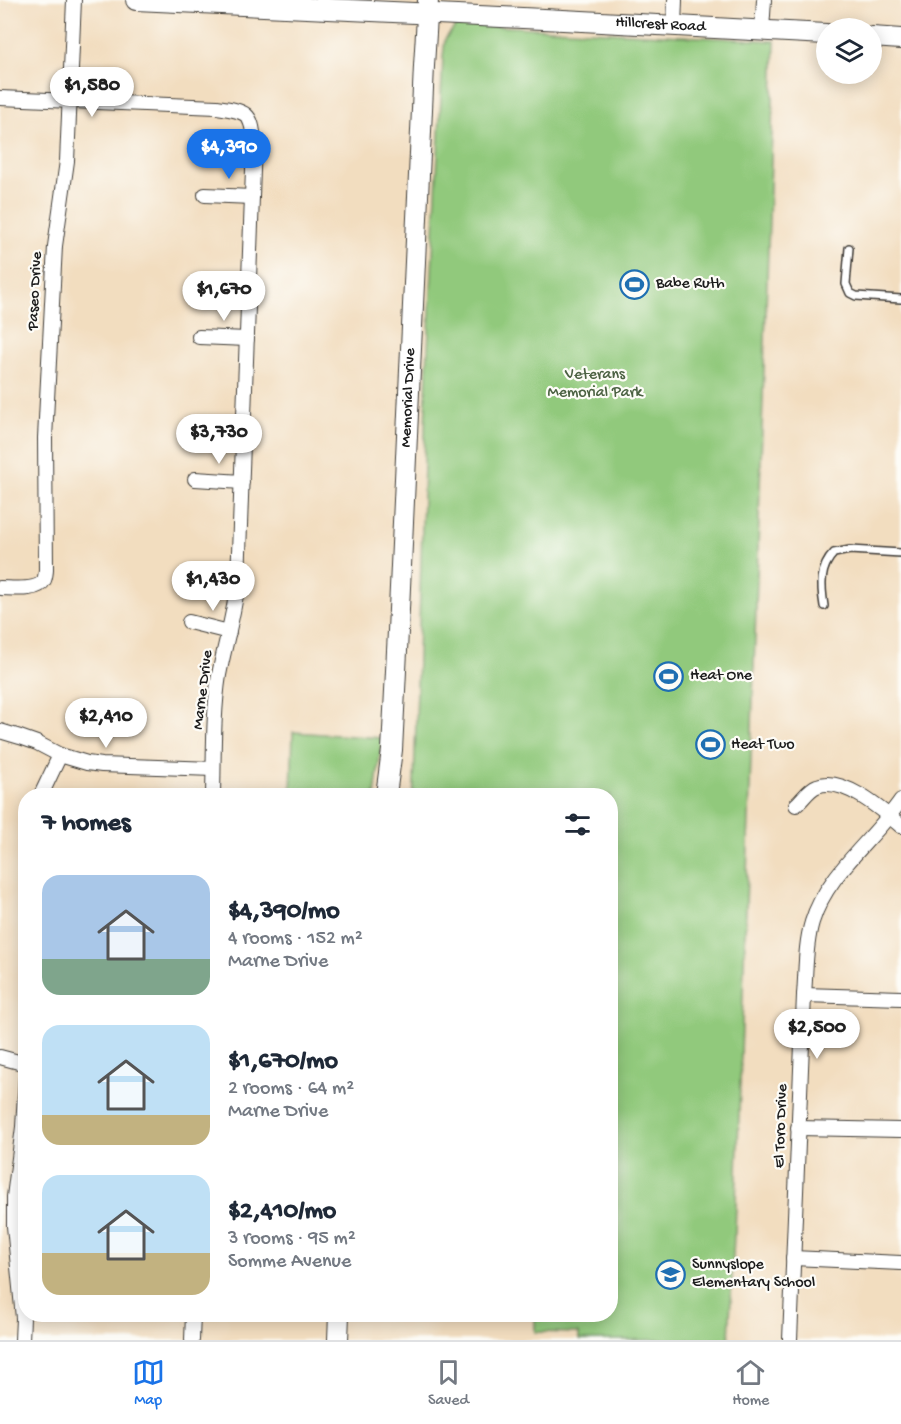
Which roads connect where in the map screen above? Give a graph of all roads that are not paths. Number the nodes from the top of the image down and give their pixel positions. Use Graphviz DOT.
graph roads {
  1 [pos="74,0"];
  2 [pos="136,0"];
  3 [pos="675,0"];
  4 [pos="764,0"];
  5 [pos="428,7"];
  6 [pos="674,26"];
  7 [pos="762,30"];
  8 [pos="816,33"];
  9 [pos="882,38"];
  10 [pos="901,39"];
  11 [pos="0,98"];
  12 [pos="70,101"];
  13 [pos="205,195"];
  14 [pos="252,197"];
  15 [pos="849,248"];
  16 [pos="901,299"];
  17 [pos="199,337"];
  18 [pos="247,339"];
  19 [pos="195,479"];
  20 [pos="242,482"];
  21 [pos="901,553"];
  22 [pos="0,588"];
  23 [pos="824,606"];
  24 [pos="189,622"];
  25 [pos="229,632"];
  26 [pos="0,731"];
  27 [pos="60,755"];
  28 [pos="213,770"];
  29 [pos="44,788"];
  30 [pos="213,788"];
  31 [pos="387,788"];
  32 [pos="901,800"];
  33 [pos="796,805"];
  34 [pos="890,816"];
  35 [pos="901,826"];
  36 [pos="804,995"];
  37 [pos="901,998"];
  38 [pos="0,1057"];
  39 [pos="18,1062"];
  40 [pos="798,1128"];
  41 [pos="901,1130"];
  42 [pos="18,1166"];
  43 [pos="793,1258"];
  44 [pos="901,1263"];
  45 [pos="18,1268"];
  46 [pos="22,1322"];
  47 [pos="193,1322"];
  48 [pos="339,1322"];
  49 [pos="22,1340"];
  50 [pos="192,1340"];
  51 [pos="338,1340"];
  52 [pos="790,1340"];
  1 -- 12 [label="street, Paseo Drive"];
  2 -- 5 [label="street, Hillcrest Road"];
  3 -- 6 [label="street"];
  4 -- 7 [label="street"];
  5 -- 6 [label="street, Hillcrest Road"];
  5 -- 31 [label="street, Memorial Drive"];
  6 -- 7 [label="street, Hillcrest Road"];
  7 -- 8 [label="street, Hillcrest Road"];
  9 -- 10 [label="street"];
  11 -- 12 [label="street, Marne Drive"];
  12 -- 14 [label="street, Marne Drive"];
  12 -- 22 [label="street, Paseo Drive"];
  13 -- 14 [label="street"];
  14 -- 18 [label="street, Marne Drive"];
  15 -- 16 [label="lane"];
  17 -- 18 [label="street"];
  18 -- 20 [label="street, Marne Drive"];
  19 -- 20 [label="street"];
  20 -- 25 [label="street, Marne Drive"];
  21 -- 23 [label="lane"];
  24 -- 25 [label="street"];
  25 -- 28 [label="street, Marne Drive"];
  26 -- 27 [label="street"];
  27 -- 28 [label="street"];
  27 -- 29 [label="street"];
  28 -- 30 [label="street, Marne Drive"];
  32 -- 34 [label="street, El Toro Drive"];
  33 -- 34 [label="street"];
  34 -- 35 [label="street"];
  34 -- 36 [label="street, El Toro Drive"];
  36 -- 37 [label="street"];
  36 -- 40 [label="street, El Toro Drive"];
  38 -- 39 [label="street"];
  40 -- 41 [label="street"];
  40 -- 43 [label="street, El Toro Drive"];
  42 -- 45 [label="street"];
  43 -- 44 [label="street"];
  43 -- 52 [label="street, El Toro Drive"];
  46 -- 49 [label="street"];
  47 -- 50 [label="street"];
  48 -- 51 [label="street"];
}
